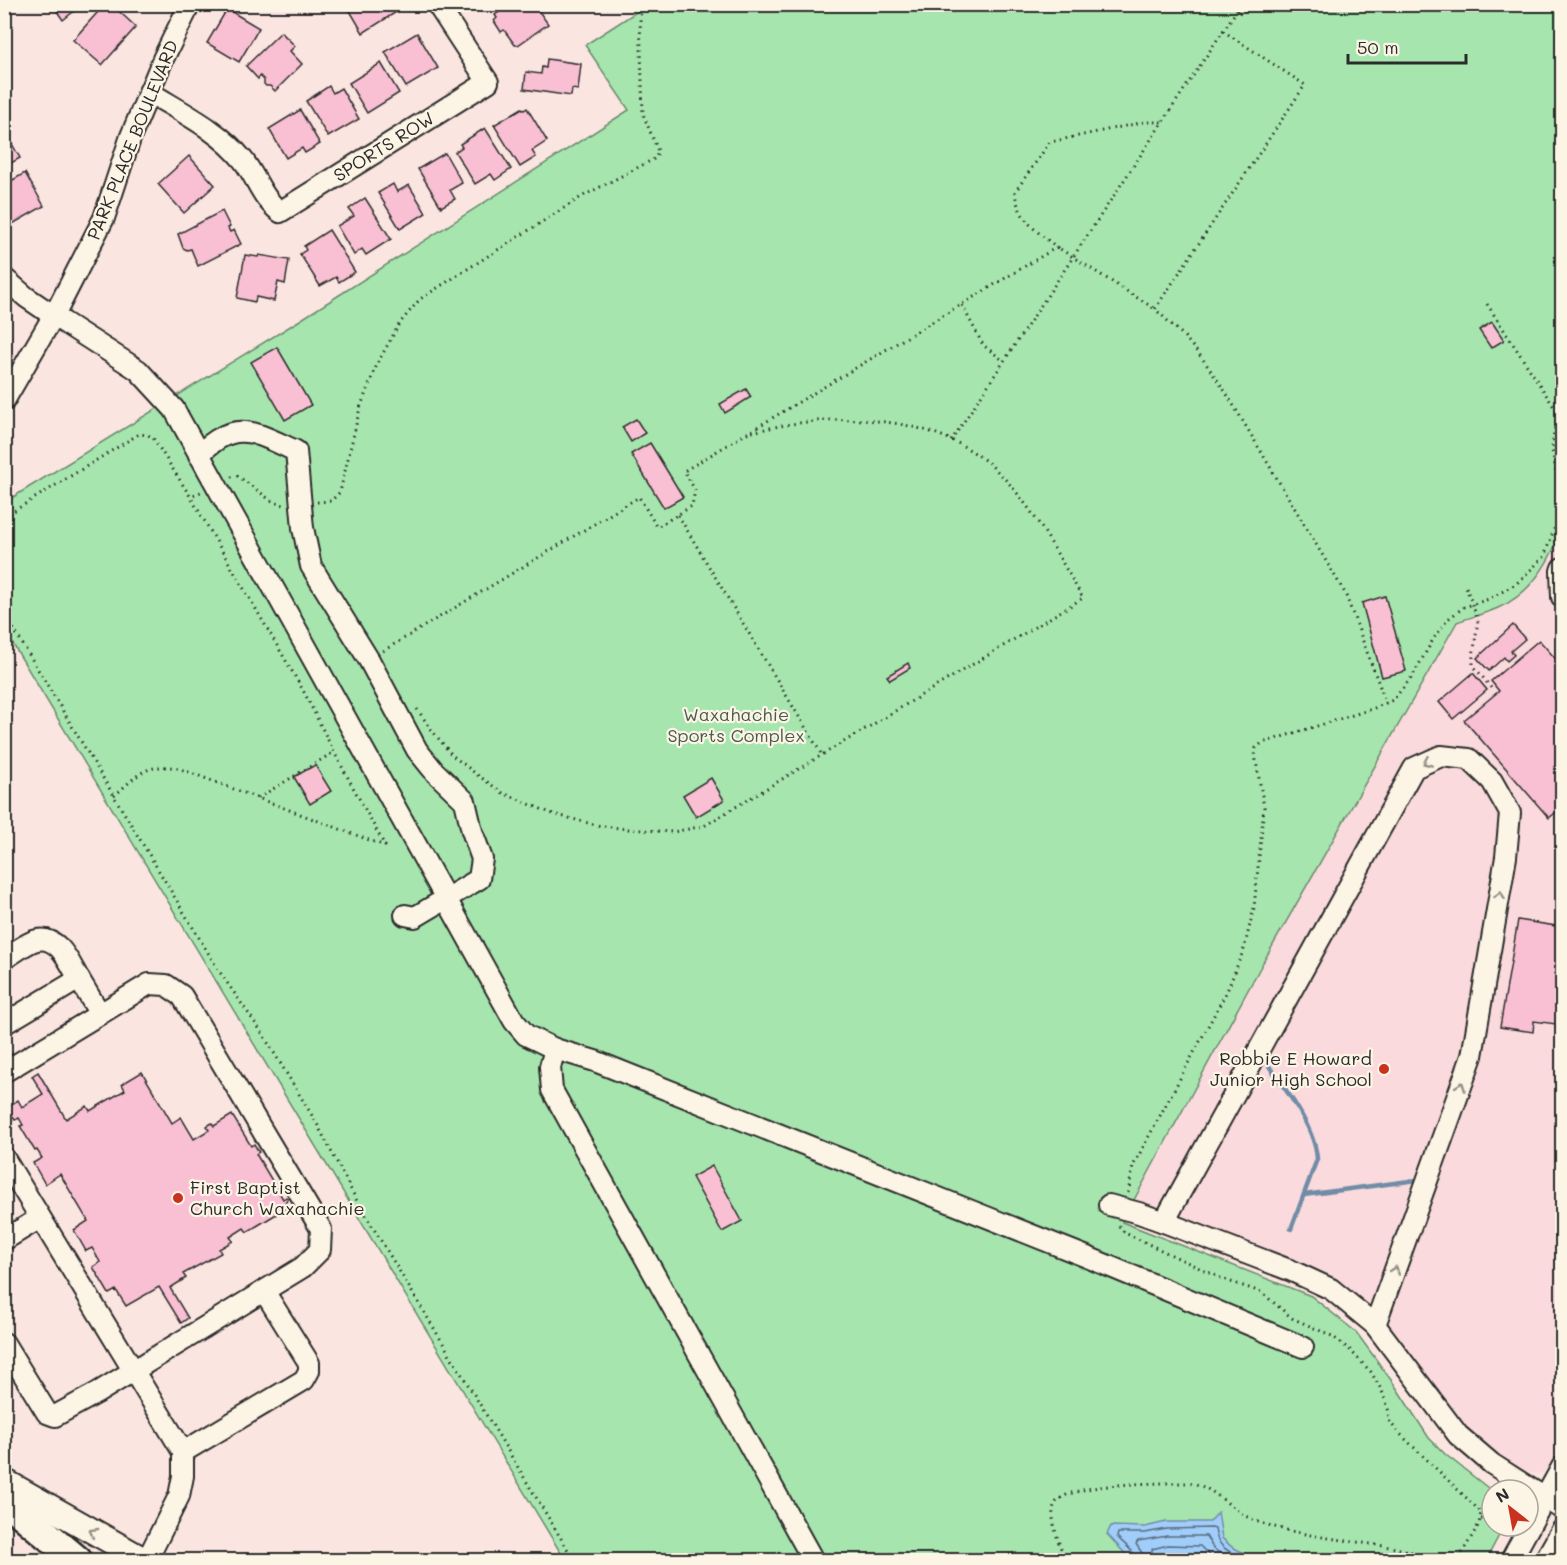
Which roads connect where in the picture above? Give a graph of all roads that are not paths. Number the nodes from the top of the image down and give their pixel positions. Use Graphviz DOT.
graph roads {
  1 [pos="437,4"];
  2 [pos="183,7"];
  3 [pos="149,92"];
  4 [pos="4,278"];
  5 [pos="54,316"];
  6 [pos="4,401"];
  7 [pos="200,455"];
  8 [pos="1563,568"];
  9 [pos="1563,597"];
  10 [pos="446,898"];
  11 [pos="405,915"];
  12 [pos="4,959"];
  13 [pos="79,979"];
  14 [pos="100,1014"];
  15 [pos="4,1024"];
  16 [pos="555,1049"];
  17 [pos="4,1072"];
  18 [pos="4,1158"];
  19 [pos="1115,1207"];
  20 [pos="40,1218"];
  21 [pos="1164,1222"];
  22 [pos="4,1239"];
  23 [pos="264,1291"];
  24 [pos="1376,1325"];
  25 [pos="4,1343"];
  26 [pos="1303,1347"];
  27 [pos="133,1371"];
  28 [pos="183,1452"];
  29 [pos="1563,1467"];
  30 [pos="4,1481"];
  31 [pos="1545,1498"];
  32 [pos="4,1499"];
  33 [pos="1563,1509"];
  34 [pos="1563,1530"];
  35 [pos="77,1560"];
  36 [pos="146,1560"];
  37 [pos="813,1560"];
  38 [pos="1511,1560"];
  39 [pos="1545,1560"];
  1 -- 3 [label="street, SPORTS ROW"];
  2 -- 3 [label="street, PARK PLACE BOULEVARD"];
  3 -- 5 [label="street, PARK PLACE BOULEVARD"];
  4 -- 5 [label="street"];
  5 -- 6 [label="street, PARK PLACE BOULEVARD"];
  5 -- 7 [label="street"];
  7 -- 10 [label="street"];
  7 -- 10 [label="street"];
  8 -- 9 [label="street"];
  10 -- 11 [label="street"];
  10 -- 16 [label="street"];
  12 -- 13 [label="street"];
  13 -- 14 [label="street"];
  13 -- 15 [label="street"];
  14 -- 17 [label="street"];
  14 -- 23 [label="street"];
  16 -- 26 [label="street"];
  16 -- 37 [label="street"];
  18 -- 20 [label="street"];
  19 -- 21 [label="street"];
  20 -- 22 [label="street"];
  20 -- 27 [label="street"];
  21 -- 24 [label="street"];
  24 -- 21 [label="street, one-way"];
  23 -- 27 [label="street"];
  23 -- 28 [label="street"];
  24 -- 31 [label="street"];
  25 -- 27 [label="street"];
  27 -- 28 [label="street"];
  28 -- 36 [label="street"];
  29 -- 31 [label="street"];
  36 -- 30 [label="main road, one-way"];
  31 -- 33 [label="street"];
  31 -- 38 [label="street"];
  32 -- 35 [label="highway"];
  34 -- 39 [label="street"];
}
